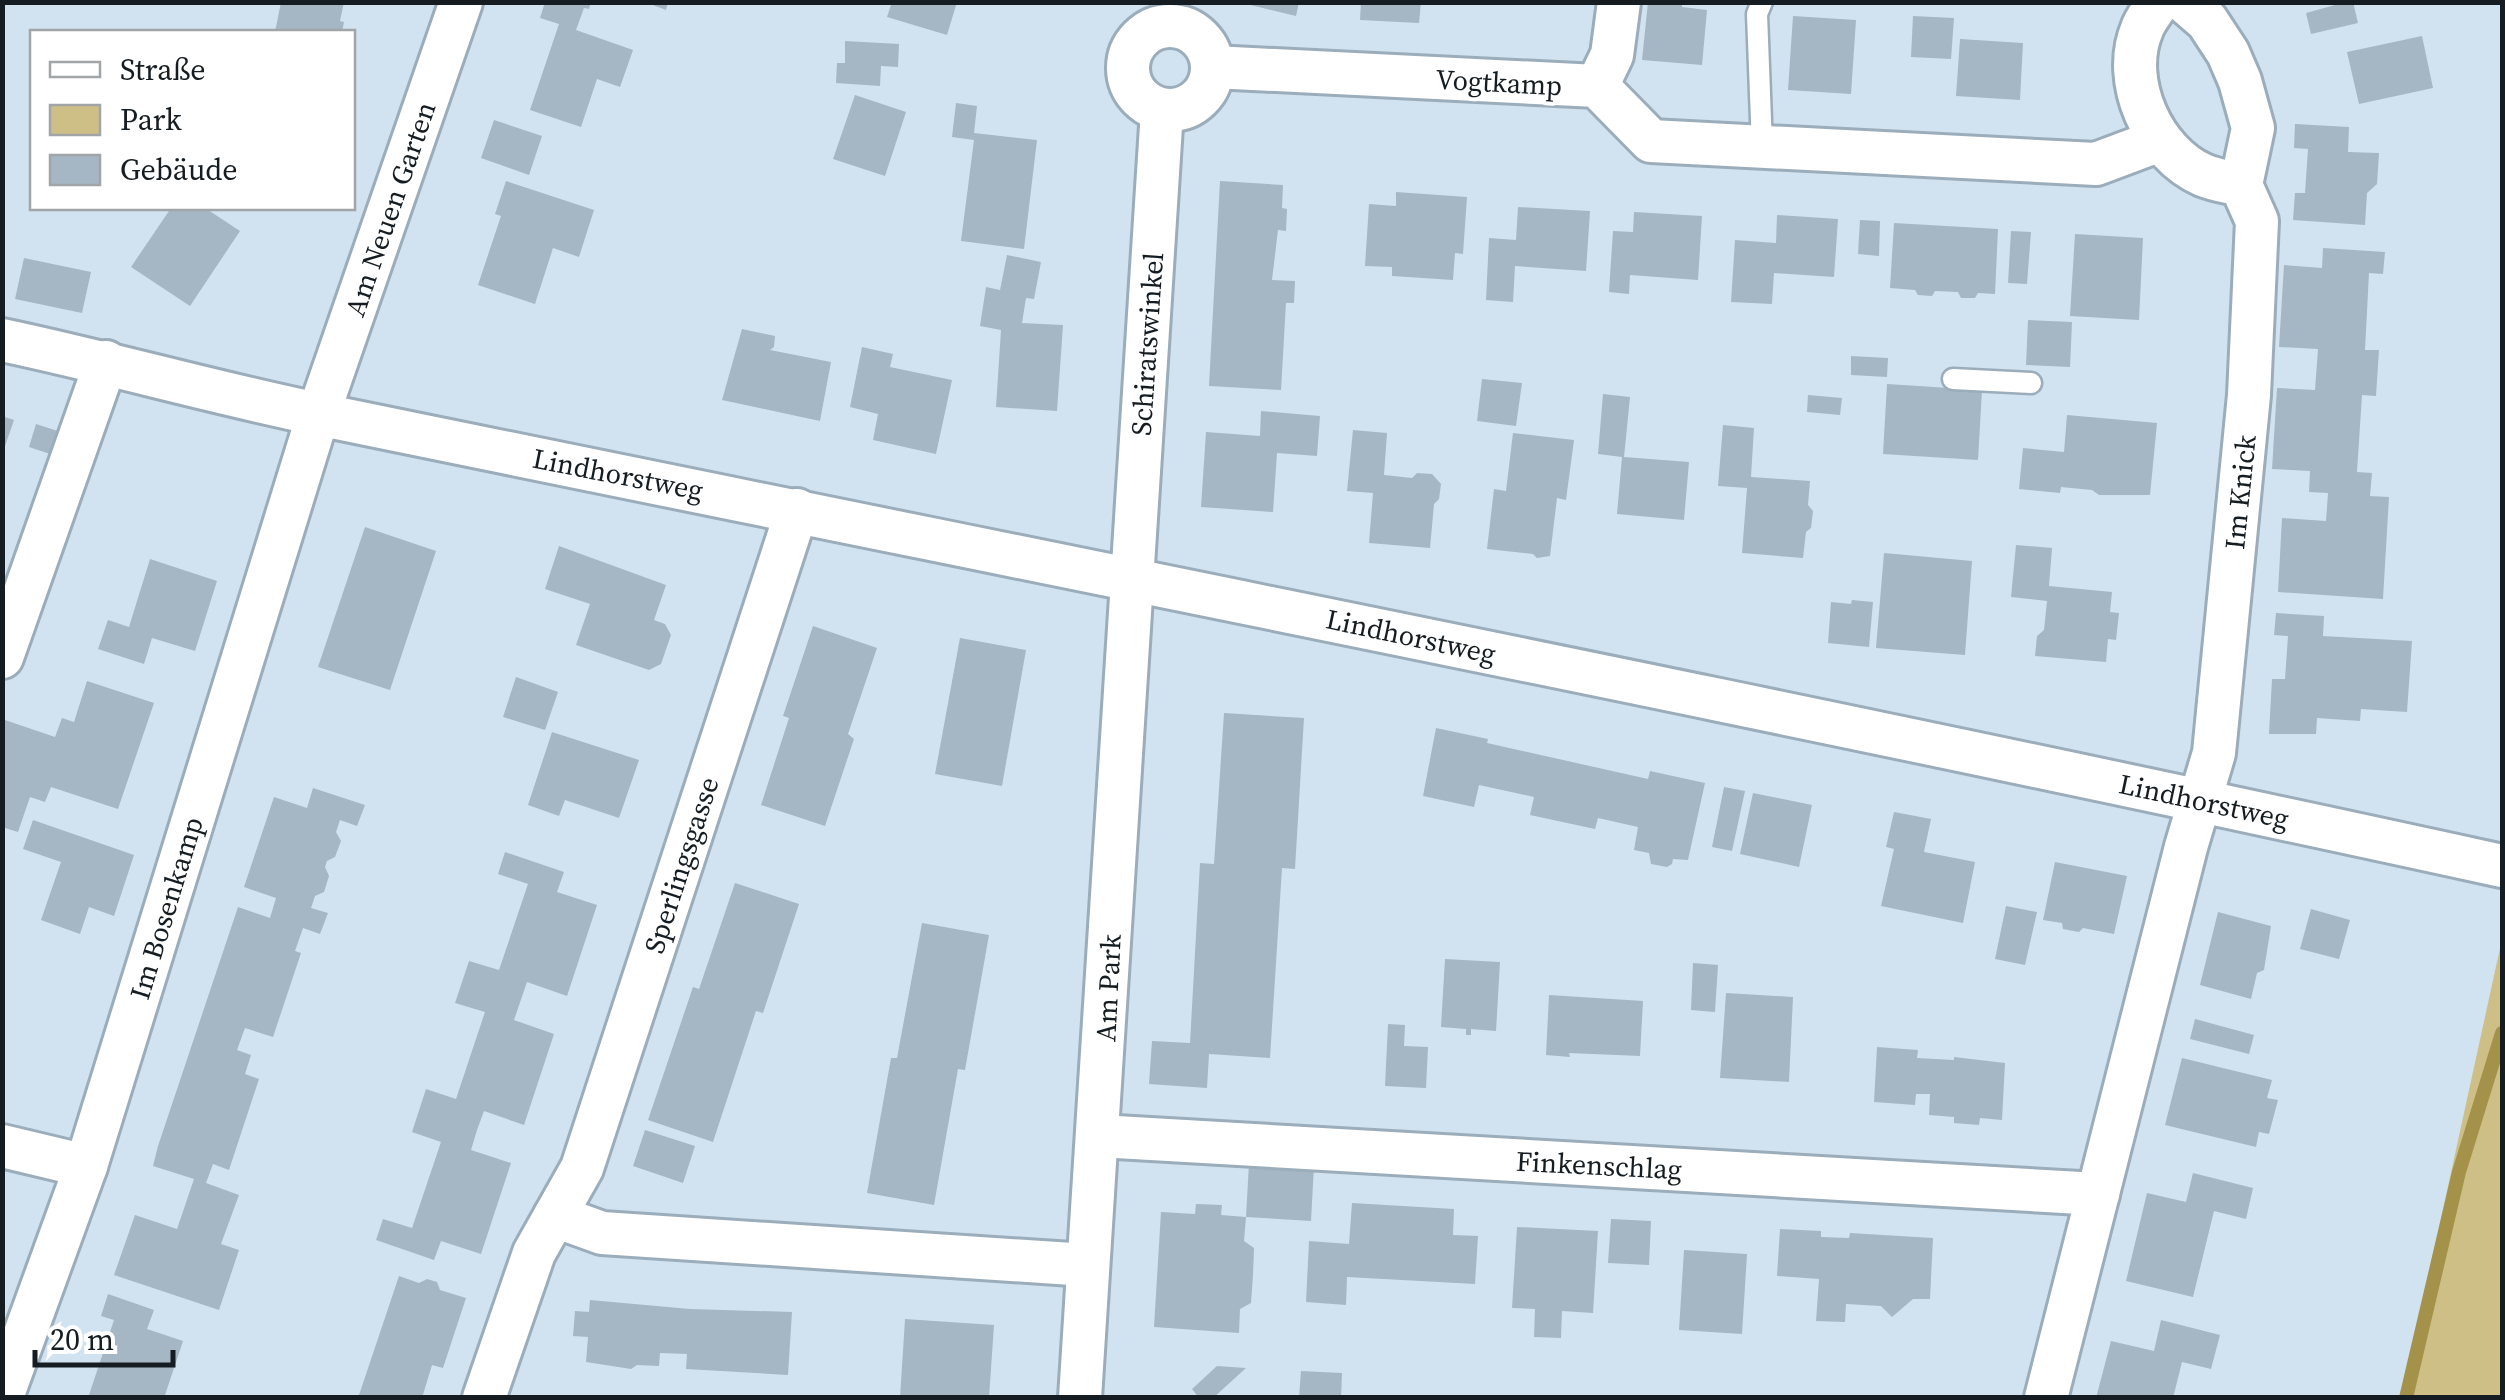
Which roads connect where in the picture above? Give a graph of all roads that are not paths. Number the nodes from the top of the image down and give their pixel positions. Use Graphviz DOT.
graph roads {
  1 [pos="461,2"];
  2 [pos="1619,2"];
  3 [pos="1762,2"];
  4 [pos="2158,2"];
  5 [pos="2185,2"];
  6 [pos="1178,15"];
  7 [pos="1213,67"];
  8 [pos="1597,86"];
  9 [pos="1162,110"];
  10 [pos="2160,140"];
  11 [pos="1762,146"];
  12 [pos="2241,185"];
  13 [pos="2,340"];
  14 [pos="106,362"];
  15 [pos="1954,378"];
  16 [pos="2031,383"];
  17 [pos="318,414"];
  18 [pos="797,510"];
  19 [pos="1132,578"];
  20 [pos="2,657"];
  21 [pos="2200,800"];
  22 [pos="2502,866"];
  23 [pos="1099,1136"];
  24 [pos="2,1146"];
  25 [pos="86,1166"];
  26 [pos="2098,1194"];
  27 [pos="555,1216"];
  28 [pos="1086,1265"];
  29 [pos="2,1397"];
  30 [pos="484,1398"];
  31 [pos="1080,1398"];
  32 [pos="2046,1398"];
  1 -- 17 [label="street, Am Neuen Garten"];
  2 -- 8 [label="street"];
  3 -- 11 [label="lane"];
  4 -- 10 [label="street"];
  5 -- 12 [label="street"];
  6 -- 7 [label="street"];
  6 -- 9 [label="street"];
  7 -- 8 [label="street, Vogtkamp"];
  7 -- 9 [label="street"];
  8 -- 11 [label="street, Vogtkamp"];
  9 -- 19 [label="street, Schiratswinkel"];
  10 -- 11 [label="street, Vogtkamp"];
  10 -- 12 [label="street"];
  12 -- 21 [label="street, Im Knick"];
  13 -- 14 [label="street, Lindhorstweg"];
  14 -- 17 [label="street, Lindhorstweg"];
  14 -- 20 [label="street"];
  15 -- 16 [label="lane"];
  17 -- 18 [label="street, Lindhorstweg"];
  17 -- 25 [label="street, Im Bosenkamp"];
  18 -- 19 [label="street, Lindhorstweg"];
  18 -- 27 [label="street, Sperlingsgasse"];
  19 -- 21 [label="street, Lindhorstweg"];
  19 -- 23 [label="street, Am Park"];
  21 -- 22 [label="street, Lindhorstweg"];
  21 -- 26 [label="street"];
  23 -- 26 [label="street, Finkenschlag"];
  23 -- 28 [label="street, Am Park"];
  24 -- 25 [label="street"];
  25 -- 29 [label="street, Im Bosenkamp"];
  26 -- 32 [label="street"];
  27 -- 28 [label="street"];
  27 -- 30 [label="street, Sperlingsgasse"];
  28 -- 31 [label="street, Am Park"];
}
